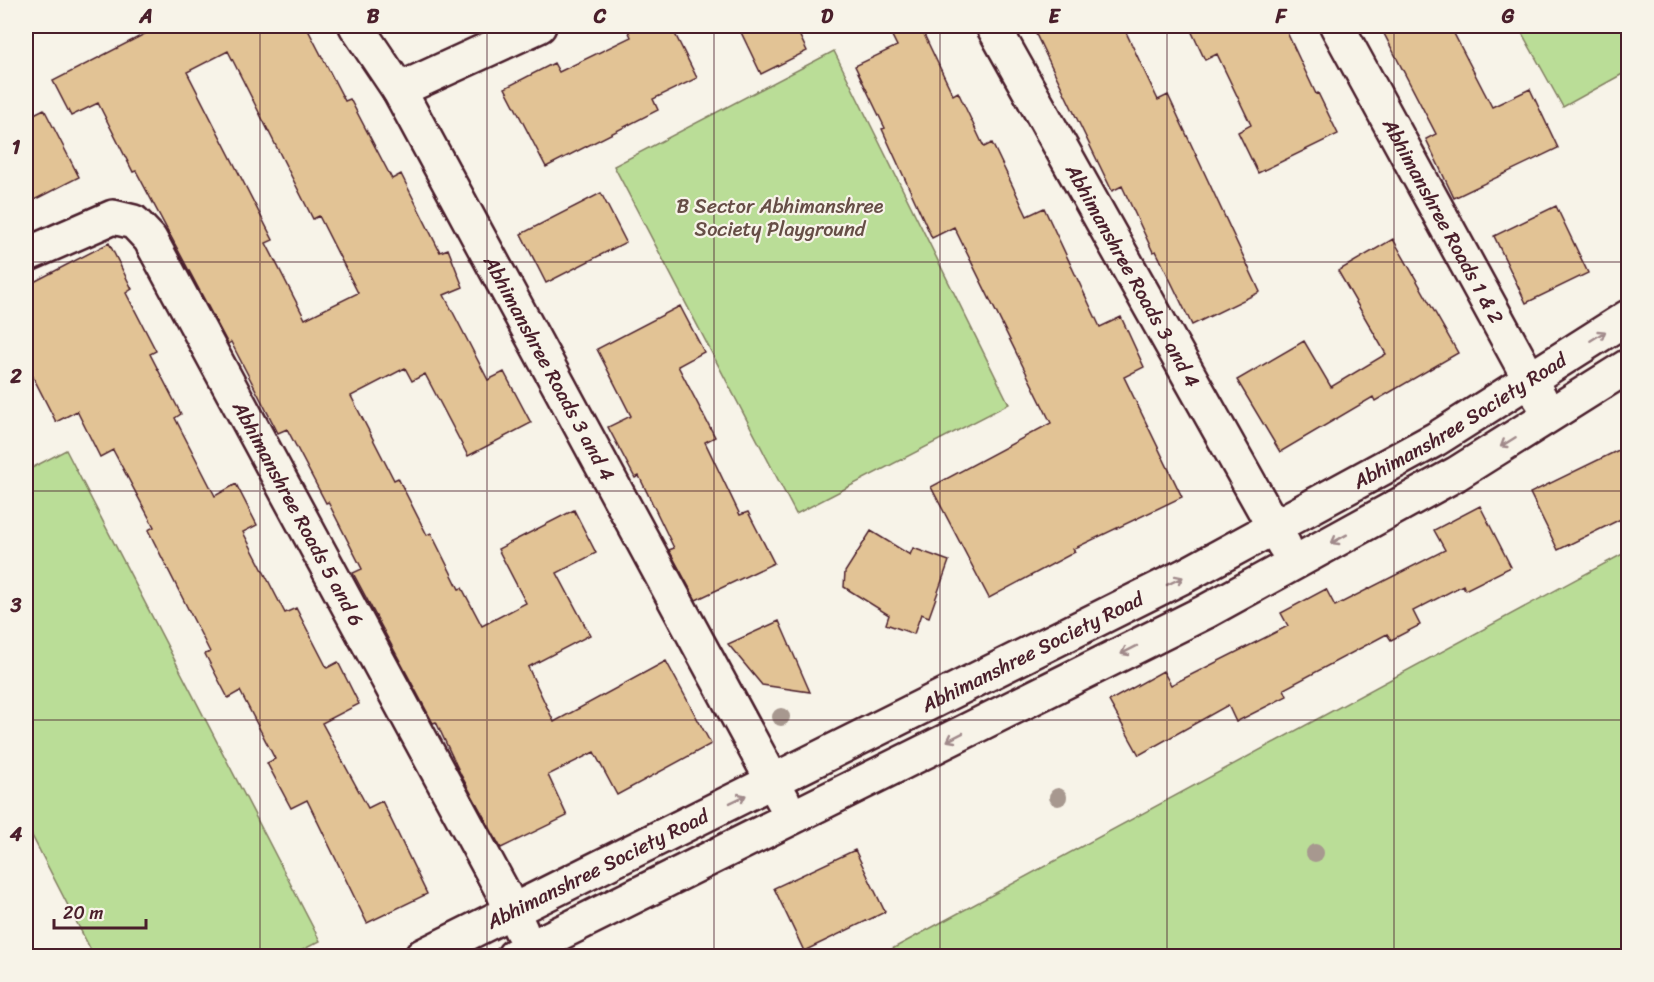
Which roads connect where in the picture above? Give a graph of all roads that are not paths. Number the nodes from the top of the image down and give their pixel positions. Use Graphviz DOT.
graph roads {
  1 [pos="356,26"];
  2 [pos="539,26"];
  3 [pos="993,26"];
  4 [pos="1338,26"];
  5 [pos="399,90"];
  6 [pos="26,255"];
  7 [pos="1629,317"];
  8 [pos="1629,366"];
  9 [pos="1529,380"];
  10 [pos="1550,416"];
  11 [pos="1274,527"];
  12 [pos="1294,563"];
  13 [pos="773,782"];
  14 [pos="793,818"];
  15 [pos="512,912"];
  16 [pos="522,953"];
  17 [pos="422,957"];
  1 -- 5 [label="street, Abhimanshree Roads 3 and 4"];
  2 -- 5 [label="street"];
  3 -- 11 [label="street, Abhimanshree Roads 3 and 4"];
  4 -- 9 [label="street, Abhimanshree Roads 1 & 2"];
  5 -- 13 [label="street, Abhimanshree Roads 3 and 4"];
  6 -- 15 [label="street, Abhimanshree Roads 5 and 6"];
  9 -- 7 [label="street, Abhimanshree Society Road, one-way"];
  8 -- 10 [label="street, Abhimanshree Society Road"];
  9 -- 10 [label="street, Abhimanshree Roads 1 & 2"];
  9 -- 11 [label="street, Abhimanshree Society Road"];
  10 -- 12 [label="street, Abhimanshree Society Road, one-way"];
  11 -- 12 [label="street, Abhimanshree Roads 3 and 4"];
  13 -- 11 [label="street, Abhimanshree Society Road, one-way"];
  12 -- 14 [label="street, Abhimanshree Society Road, one-way"];
  13 -- 14 [label="street, Abhimanshree Roads 3 and 4"];
  15 -- 13 [label="street, Abhimanshree Society Road, one-way"];
  14 -- 16 [label="street, Abhimanshree Society Road"];
  15 -- 16 [label="street, Abhimanshree Roads 5 and 6"];
  15 -- 17 [label="street, Abhimanshree Society Road"];
}
